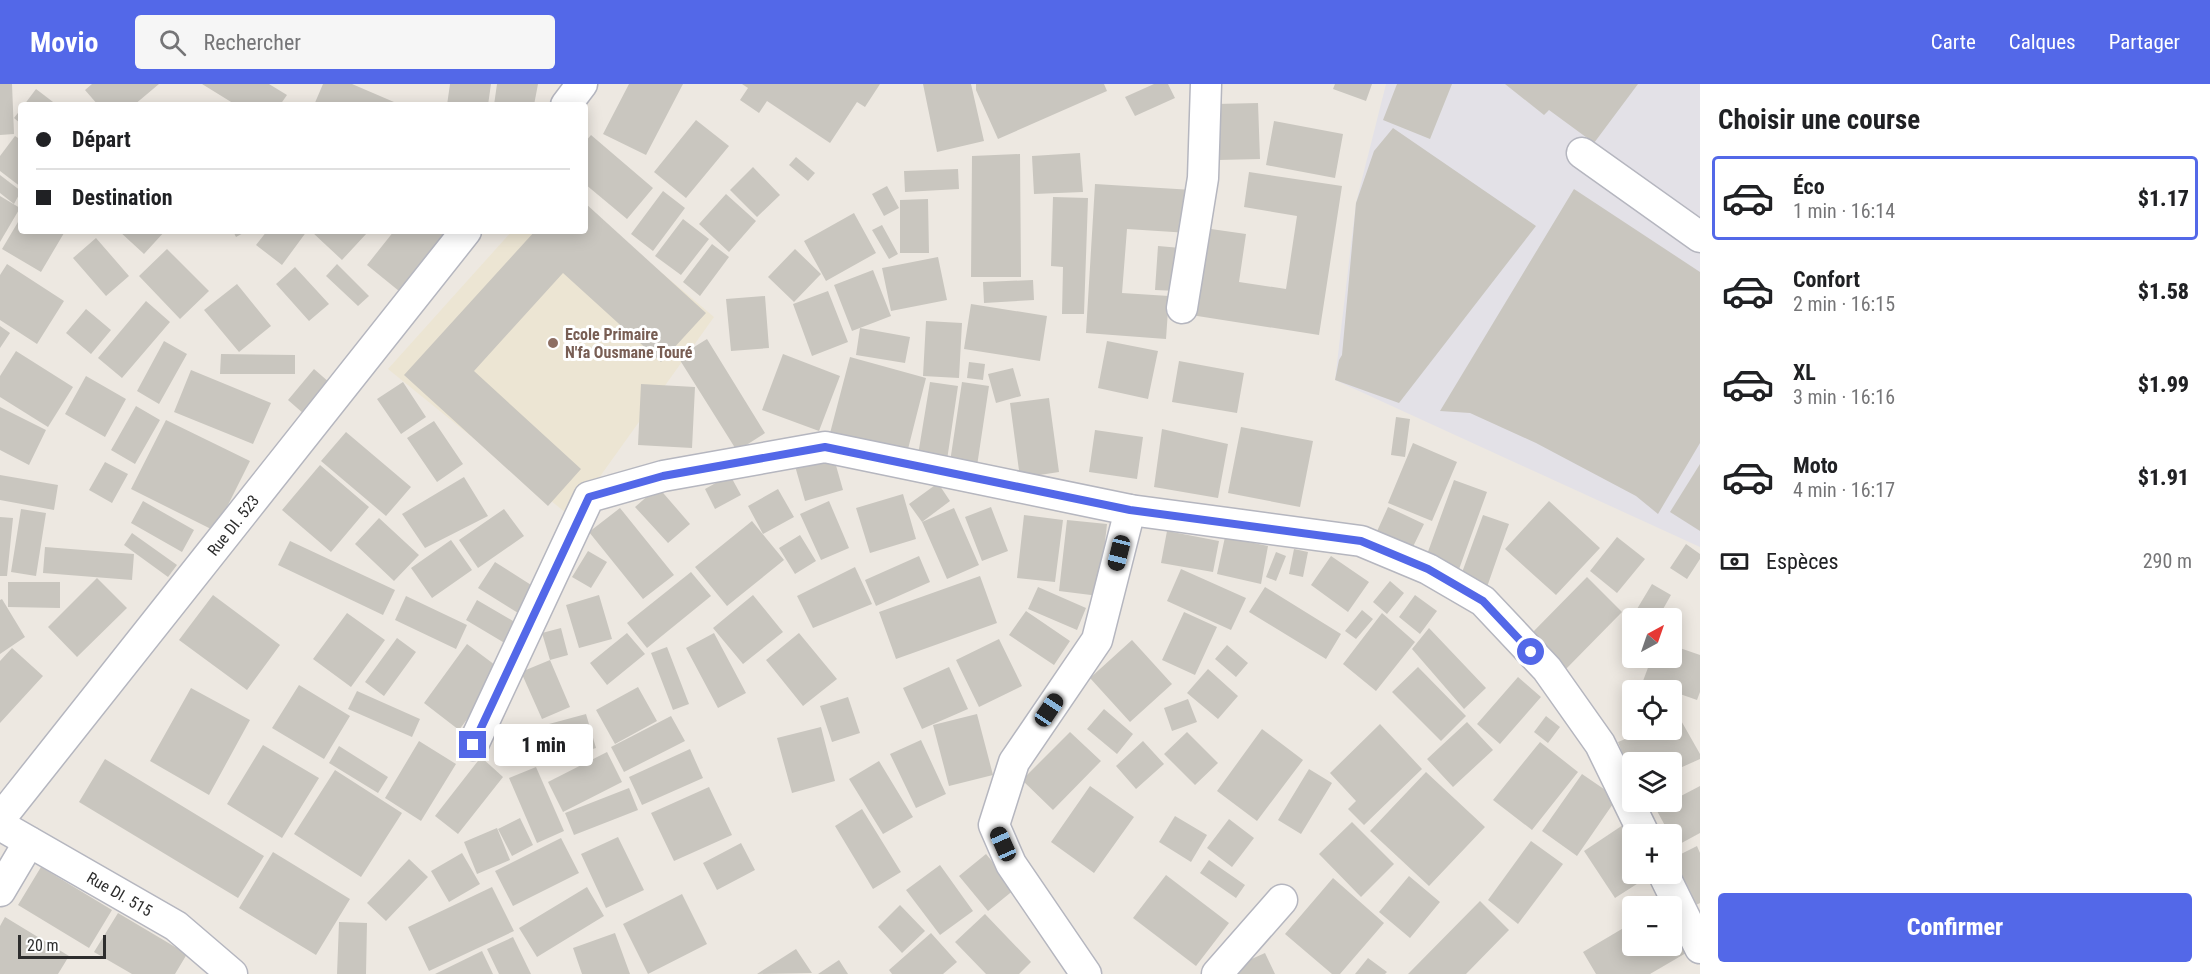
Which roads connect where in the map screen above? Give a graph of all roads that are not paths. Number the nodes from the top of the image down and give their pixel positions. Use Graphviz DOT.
graph roads {
  1 [pos="582,84"];
  2 [pos="1206,84"];
  3 [pos="568,102"];
  4 [pos="1582,153"];
  5 [pos="464,234"];
  6 [pos="1700,237"];
  7 [pos="1182,308"];
  8 [pos="1130,510"];
  9 [pos="473,745"];
  10 [pos="0,819"];
  11 [pos="1639,824"];
  12 [pos="0,825"];
  13 [pos="29,842"];
  14 [pos="1669,884"];
  15 [pos="0,891"];
  16 [pos="1282,900"];
  17 [pos="1698,937"];
  18 [pos="232,974"];
  19 [pos="1086,974"];
  20 [pos="1217,974"];
  1 -- 3 [label="street"];
  2 -- 7 [label="street"];
  4 -- 6 [label="street"];
  5 -- 10 [label="street, Rue DI. 523"];
  8 -- 9 [label="street"];
  8 -- 11 [label="street"];
  8 -- 19 [label="street"];
  12 -- 13 [label="street, Rue DI. 515"];
  13 -- 15 [label="street"];
  13 -- 18 [label="street, Rue DI. 515"];
  14 -- 17 [label="street"];
  16 -- 20 [label="street"];
}
